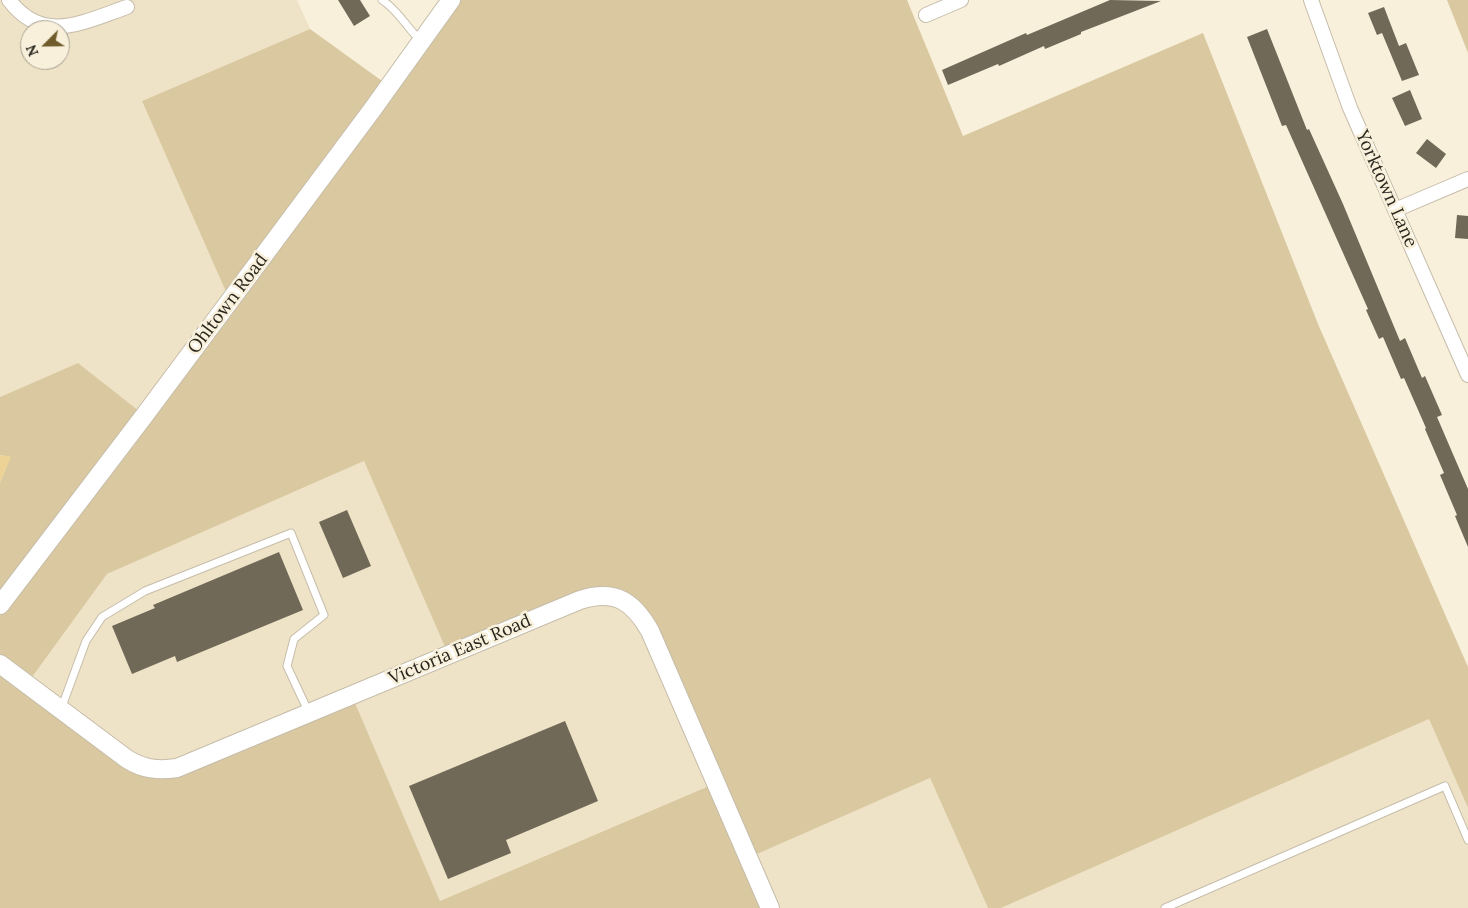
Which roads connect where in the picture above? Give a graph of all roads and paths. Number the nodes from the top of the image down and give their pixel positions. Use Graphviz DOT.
graph roads {
  1 [pos="9,0"];
  2 [pos="382,0"];
  3 [pos="451,0"];
  4 [pos="961,0"];
  5 [pos="1311,0"];
  6 [pos="127,7"];
  7 [pos="926,15"];
  8 [pos="421,42"];
  9 [pos="1468,179"];
  10 [pos="1395,210"];
  11 [pos="1468,376"];
  12 [pos="0,605"];
  13 [pos="0,664"];
  14 [pos="59,708"];
  15 [pos="309,714"];
  16 [pos="1468,840"];
  17 [pos="770,908"];
  18 [pos="1165,908"];
  1 -- 6 [label="street"];
  2 -- 8 [label="lane"];
  3 -- 8 [label="street, Ohltown Road"];
  4 -- 7 [label="street"];
  5 -- 10 [label="street, Yorktown Lane"];
  8 -- 12 [label="street, Ohltown Road"];
  9 -- 10 [label="street"];
  10 -- 11 [label="street, Yorktown Lane"];
  13 -- 14 [label="street, Victoria East Road"];
  14 -- 15 [label="street, Victoria East Road"];
  14 -- 15 [label="lane"];
  15 -- 17 [label="street, Victoria East Road"];
  16 -- 18 [label="lane"];
}
